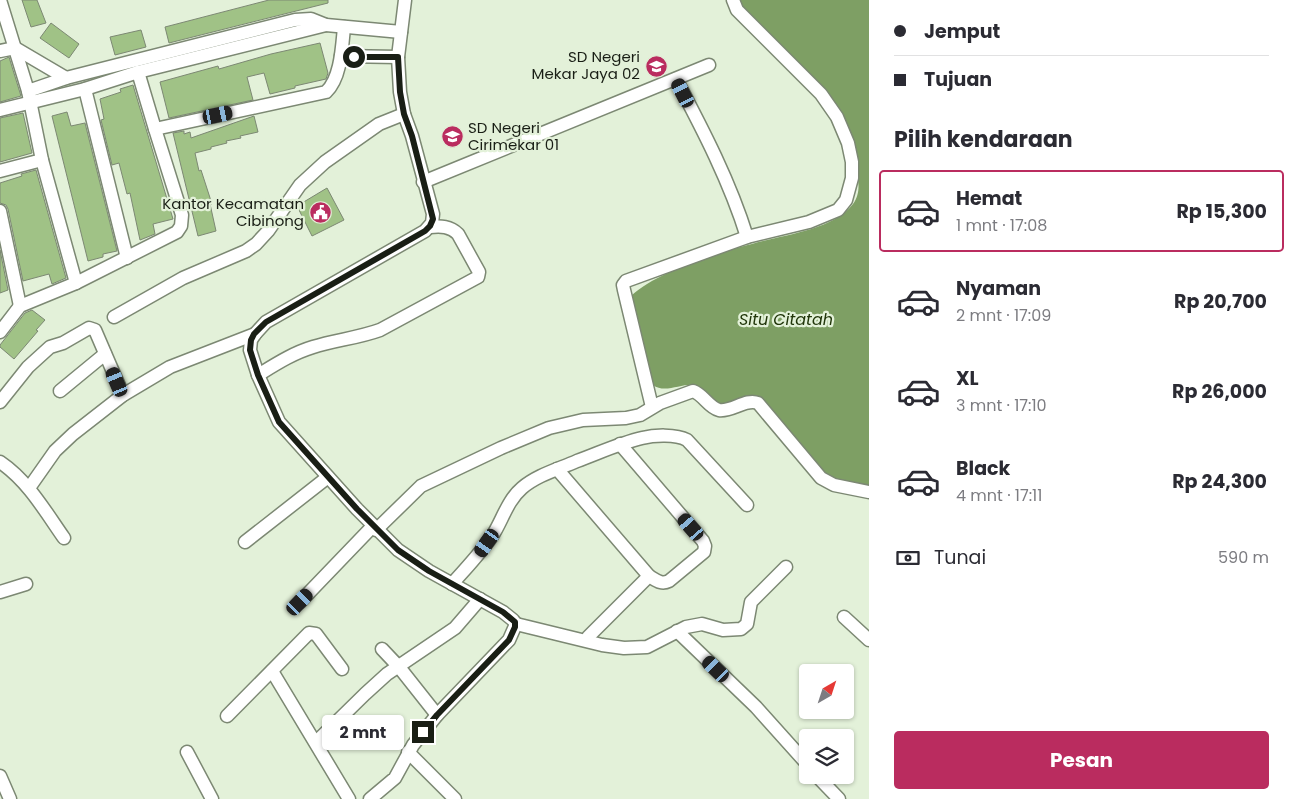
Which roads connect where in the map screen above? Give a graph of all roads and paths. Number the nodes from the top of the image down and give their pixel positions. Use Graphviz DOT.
graph roads {
  1 [pos="0,0"];
  2 [pos="405,0"];
  3 [pos="733,0"];
  4 [pos="326,25"];
  5 [pos="344,27"];
  6 [pos="401,32"];
  7 [pos="14,48"];
  8 [pos="0,51"];
  9 [pos="342,56"];
  10 [pos="398,63"];
  11 [pos="709,65"];
  12 [pos="50,69"];
  13 [pos="138,72"];
  14 [pos="66,78"];
  15 [pos="676,78"];
  16 [pos="42,86"];
  17 [pos="85,89"];
  18 [pos="32,98"];
  19 [pos="0,110"];
  20 [pos="404,114"];
  21 [pos="155,129"];
  22 [pos="42,160"];
  23 [pos="0,171"];
  24 [pos="423,182"];
  25 [pos="0,211"];
  26 [pos="430,226"];
  27 [pos="747,238"];
  28 [pos="127,258"];
  29 [pos="76,283"];
  30 [pos="20,306"];
  31 [pos="114,317"];
  32 [pos="0,332"];
  33 [pos="254,334"];
  34 [pos="105,354"];
  35 [pos="258,375"];
  36 [pos="60,391"];
  37 [pos="123,395"];
  38 [pos="0,402"];
  39 [pos="652,407"];
  40 [pos="620,444"];
  41 [pos="0,462"];
  42 [pos="557,469"];
  43 [pos="328,477"];
  44 [pos="29,488"];
  45 [pos="869,492"];
  46 [pos="746,505"];
  47 [pos="375,528"];
  48 [pos="64,538"];
  49 [pos="245,542"];
  50 [pos="786,567"];
  51 [pos="649,576"];
  52 [pos="26,584"];
  53 [pos="452,584"];
  54 [pos="0,592"];
  55 [pos="480,599"];
  56 [pos="300,602"];
  57 [pos="844,617"];
  58 [pos="516,624"];
  59 [pos="676,632"];
  60 [pos="588,637"];
  61 [pos="869,640"];
  62 [pos="382,649"];
  63 [pos="399,667"];
  64 [pos="342,669"];
  65 [pos="272,671"];
  66 [pos="437,715"];
  67 [pos="226,716"];
  68 [pos="316,742"];
  69 [pos="187,752"];
  70 [pos="408,752"];
  71 [pos="799,756"];
  72 [pos="0,776"];
  73 [pos="825,784"];
  74 [pos="10,799"];
  75 [pos="212,799"];
  76 [pos="349,799"];
  77 [pos="370,799"];
  78 [pos="455,799"];
  79 [pos="839,799"];
  1 -- 7 [label="street"];
  2 -- 6 [label="street"];
  3 -- 27 [label="street"];
  4 -- 5 [label="street"];
  4 -- 13 [label="street"];
  4 -- 14 [label="street"];
  5 -- 6 [label="street"];
  5 -- 9 [label="street"];
  6 -- 10 [label="street"];
  7 -- 8 [label="street"];
  7 -- 12 [label="street"];
  7 -- 18 [label="street"];
  9 -- 10 [label="street"];
  9 -- 21 [label="street"];
  10 -- 20 [label="street"];
  11 -- 15 [label="street"];
  12 -- 14 [label="street"];
  12 -- 16 [label="street"];
  13 -- 17 [label="street"];
  13 -- 21 [label="street"];
  14 -- 16 [label="street"];
  15 -- 24 [label="street"];
  15 -- 27 [label="street"];
  16 -- 18 [label="street"];
  17 -- 18 [label="street"];
  17 -- 28 [label="street"];
  18 -- 19 [label="street"];
  18 -- 22 [label="street"];
  20 -- 24 [label="street"];
  20 -- 31 [label="street"];
  21 -- 28 [label="street"];
  22 -- 23 [label="street"];
  22 -- 29 [label="street"];
  24 -- 26 [label="street"];
  25 -- 30 [label="street"];
  26 -- 33 [label="street"];
  26 -- 35 [label="street"];
  27 -- 39 [label="street"];
  28 -- 29 [label="street"];
  29 -- 30 [label="street"];
  30 -- 32 [label="street"];
  33 -- 35 [label="street"];
  33 -- 37 [label="street"];
  34 -- 36 [label="street"];
  34 -- 37 [label="street"];
  34 -- 38 [label="street"];
  35 -- 43 [label="street"];
  37 -- 44 [label="street"];
  39 -- 45 [label="street"];
  39 -- 47 [label="street"];
  40 -- 42 [label="street"];
  40 -- 46 [label="street"];
  40 -- 51 [label="street"];
  41 -- 44 [label="street"];
  42 -- 51 [label="street"];
  42 -- 53 [label="street"];
  43 -- 47 [label="street"];
  43 -- 49 [label="street"];
  44 -- 48 [label="street"];
  47 -- 53 [label="street"];
  47 -- 56 [label="street"];
  50 -- 59 [label="street"];
  51 -- 60 [label="street"];
  52 -- 54 [label="street"];
  53 -- 55 [label="street"];
  55 -- 58 [label="street"];
  55 -- 63 [label="street"];
  57 -- 61 [label="street"];
  58 -- 59 [label="street"];
  58 -- 66 [label="street"];
  59 -- 71 [label="street"];
  62 -- 63 [label="street"];
  63 -- 66 [label="street"];
  63 -- 68 [label="street"];
  64 -- 65 [label="street"];
  65 -- 67 [label="street"];
  65 -- 68 [label="street"];
  66 -- 70 [label="street"];
  68 -- 76 [label="street"];
  69 -- 75 [label="street"];
  70 -- 77 [label="street"];
  70 -- 78 [label="street"];
  72 -- 74 [label="street"];
  73 -- 79 [label="street"];
}
